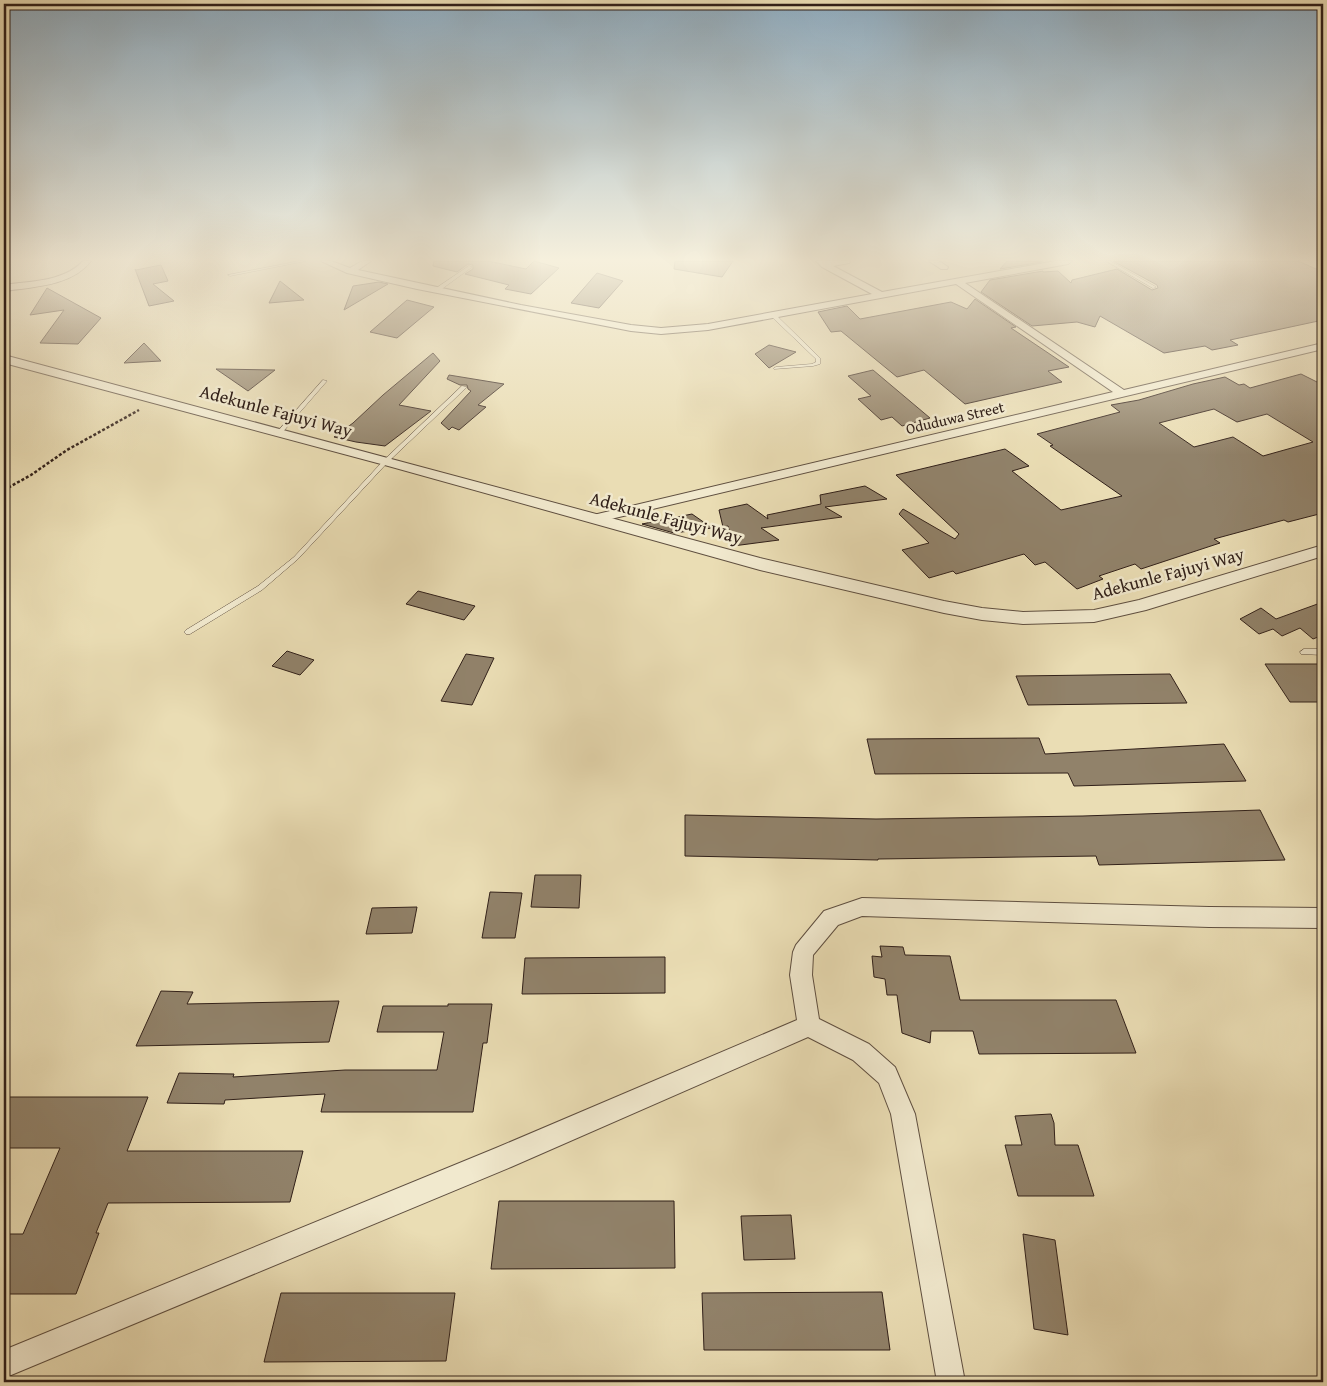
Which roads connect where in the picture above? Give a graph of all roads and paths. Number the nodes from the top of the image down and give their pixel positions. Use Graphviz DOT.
graph roads {
  1 [pos="619,326"];
  2 [pos="715,326"];
  3 [pos="784,326"];
  4 [pos="1023,326"];
  5 [pos="1323,346"];
  6 [pos="4,359"];
  7 [pos="776,368"];
  8 [pos="325,381"];
  9 [pos="464,387"];
  10 [pos="1123,394"];
  11 [pos="156,400"];
  12 [pos="279,433"];
  13 [pos="386,461"];
  14 [pos="4,490"];
  15 [pos="594,519"];
  16 [pos="1323,550"];
  17 [pos="188,632"];
  18 [pos="1304,652"];
  19 [pos="1323,652"];
  20 [pos="1323,918"];
  21 [pos="809,1026"];
  22 [pos="4,1364"];
  23 [pos="951,1382"];
  1 -- 2 [label="street"];
  3 -- 7 [label="lane"];
  4 -- 10 [label="street"];
  5 -- 10 [label="street, Oduduwa Street"];
  6 -- 11 [label="street, Adekunle Fajuyi Way"];
  8 -- 12 [label="lane"];
  9 -- 13 [label="lane"];
  10 -- 15 [label="street, Oduduwa Street"];
  11 -- 12 [label="street, Adekunle Fajuyi Way"];
  11 -- 14 [label="path"];
  12 -- 13 [label="street, Adekunle Fajuyi Way"];
  13 -- 15 [label="street, Adekunle Fajuyi Way"];
  13 -- 17 [label="lane"];
  15 -- 16 [label="street, Adekunle Fajuyi Way"];
  18 -- 19 [label="lane"];
  20 -- 21 [label="street"];
  21 -- 22 [label="street"];
  21 -- 23 [label="street"];
}
